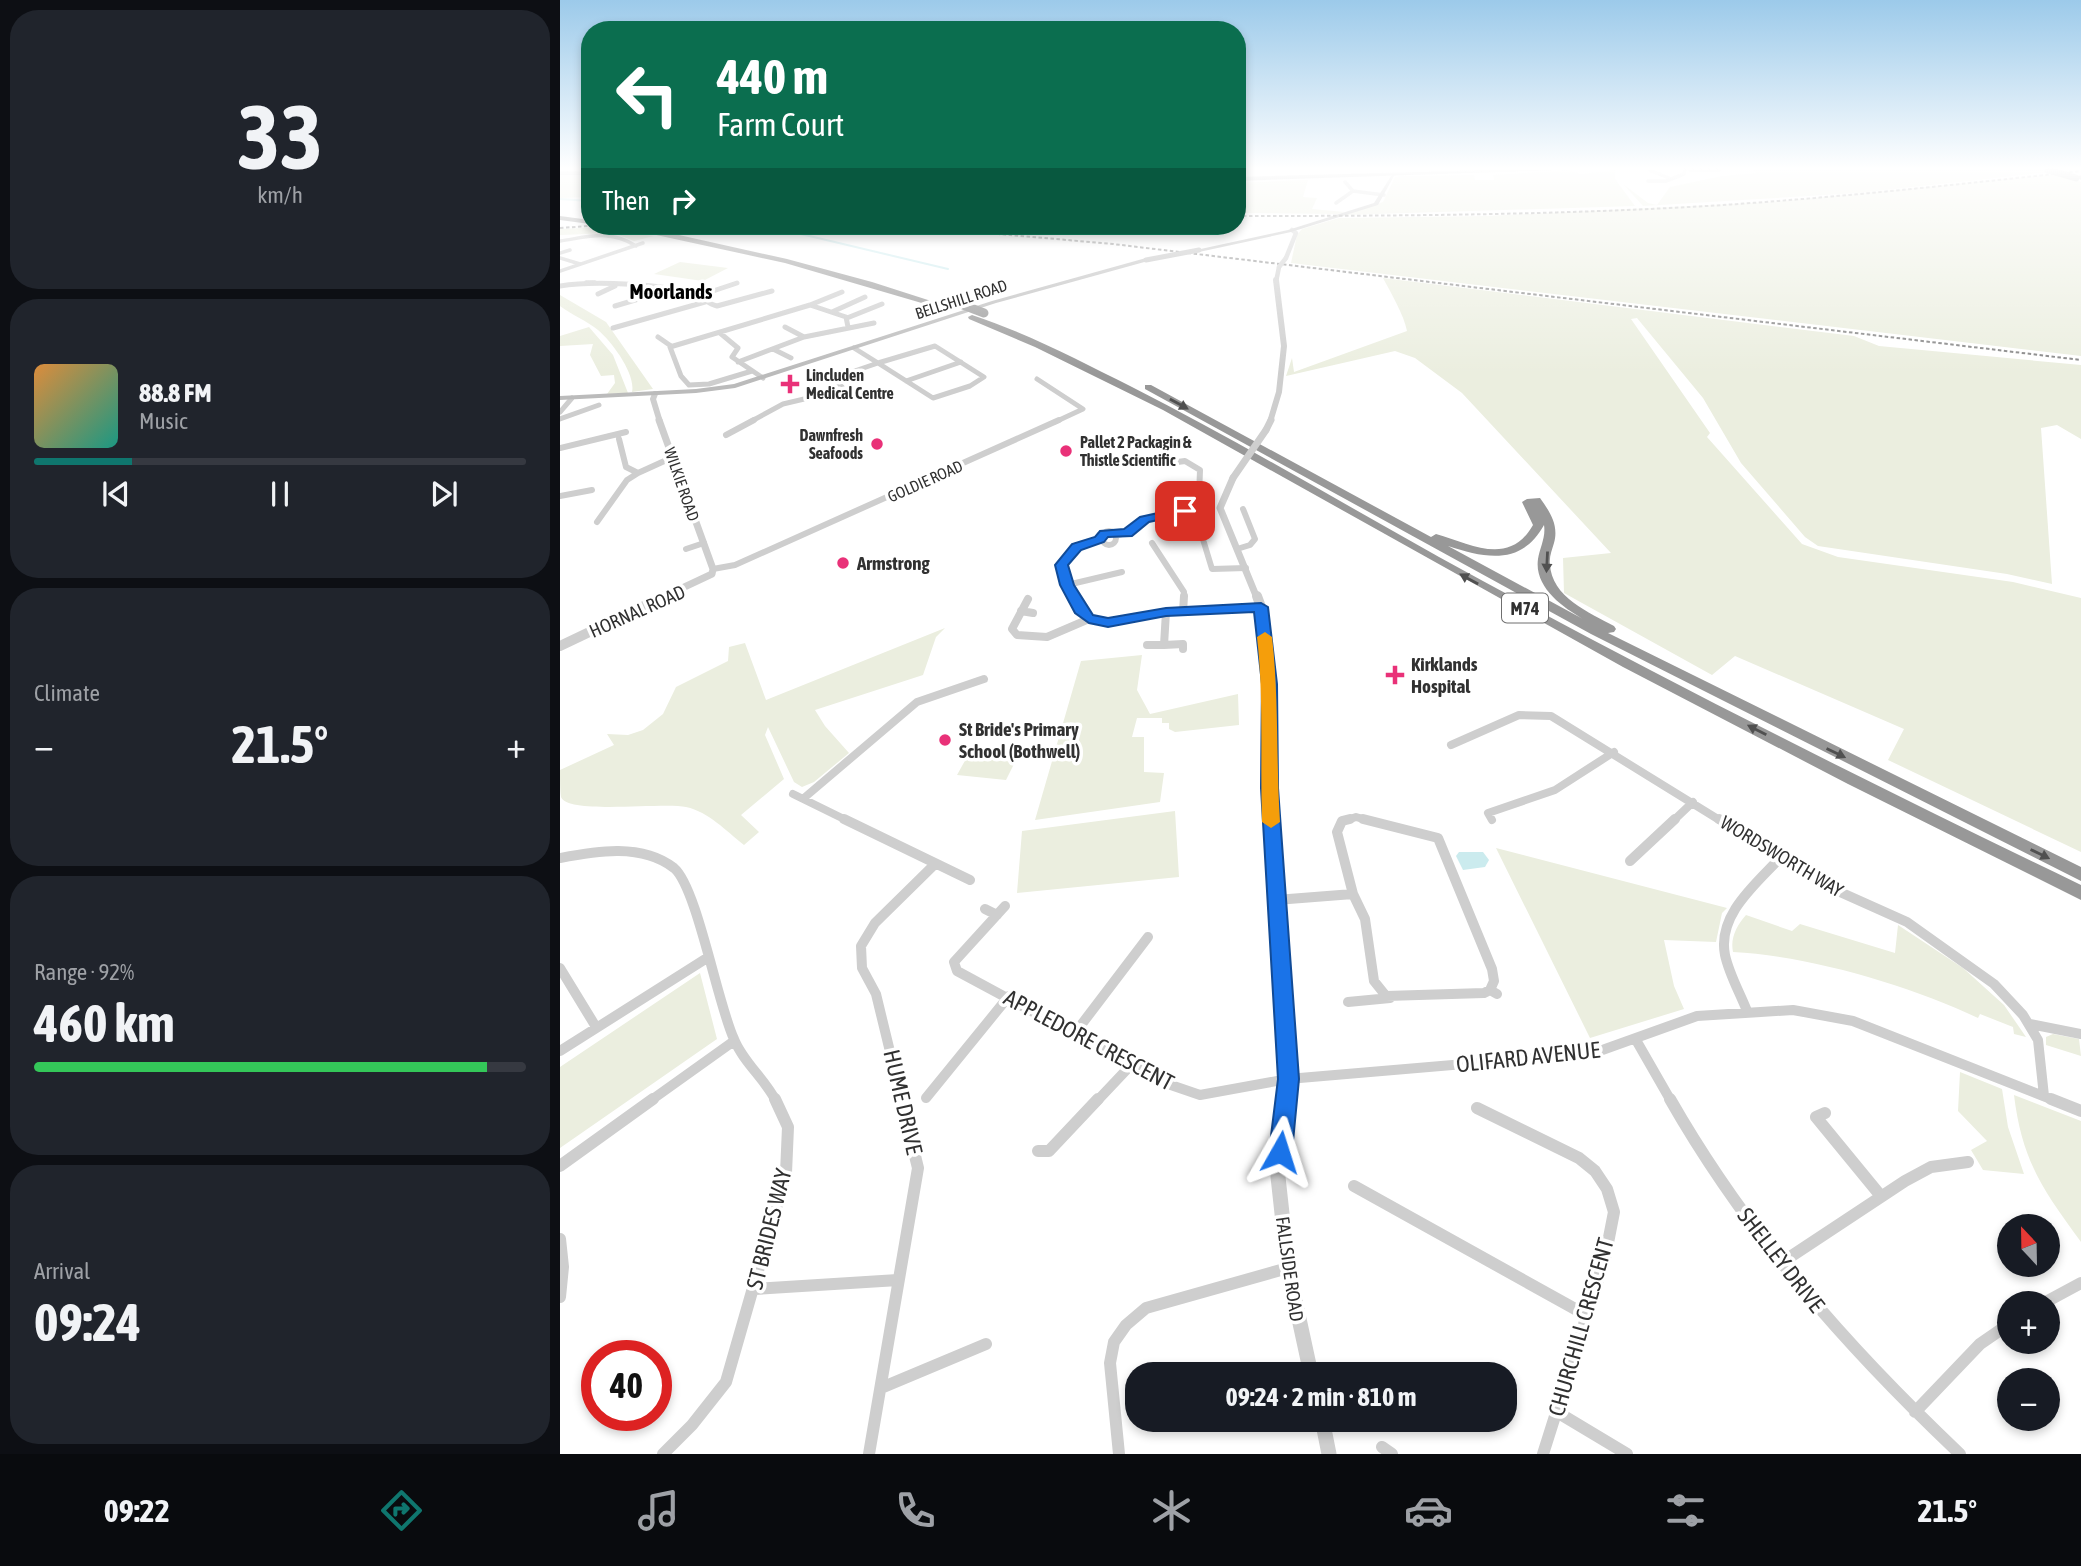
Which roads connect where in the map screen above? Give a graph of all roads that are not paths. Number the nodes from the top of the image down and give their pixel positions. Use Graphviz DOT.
graph roads {
  1 [pos="582,238"];
  2 [pos="624,238"];
  3 [pos="689,238"];
  4 [pos="712,238"];
  5 [pos="1255,238"];
  6 [pos="1294,238"];
  7 [pos="560,241"];
  8 [pos="643,243"];
  9 [pos="636,246"];
  10 [pos="570,250"];
  11 [pos="561,258"];
  12 [pos="580,264"];
  13 [pos="560,271"];
  14 [pos="730,281"];
  15 [pos="737,283"];
  16 [pos="744,284"];
  17 [pos="560,286"];
  18 [pos="615,286"];
  19 [pos="764,289"];
  20 [pos="672,290"];
  21 [pos="772,291"];
  22 [pos="842,292"];
  23 [pos="779,293"];
  24 [pos="599,294"];
  25 [pos="698,296"];
  26 [pos="865,297"];
  27 [pos="705,302"];
  28 [pos="882,304"];
  29 [pos="810,305"];
  30 [pos="615,306"];
  31 [pos="832,312"];
  32 [pos="978,315"];
  33 [pos="769,317"];
  34 [pos="848,318"];
  35 [pos="874,323"];
  36 [pos="848,327"];
  37 [pos="613,328"];
  38 [pos="720,333"];
  39 [pos="665,335"];
  40 [pos="658,337"];
  41 [pos="804,337"];
  42 [pos="650,339"];
  43 [pos="671,346"];
  44 [pos="854,348"];
  45 [pos="773,349"];
  46 [pos="791,355"];
  47 [pos="738,362"];
  48 [pos="961,362"];
  49 [pos="878,364"];
  50 [pos="751,371"];
  51 [pos="763,378"];
  52 [pos="1037,379"];
  53 [pos="906,381"];
  54 [pos="655,394"];
  55 [pos="560,398"];
  56 [pos="572,398"];
  57 [pos="599,405"];
  58 [pos="560,412"];
  59 [pos="560,419"];
  60 [pos="626,432"];
  61 [pos="726,435"];
  62 [pos="619,439"];
  63 [pos="560,448"];
  64 [pos="671,458"];
  65 [pos="1170,463"];
  66 [pos="1299,472"];
  67 [pos="638,473"];
  68 [pos="592,490"];
  69 [pos="560,496"];
  70 [pos="1243,509"];
  71 [pos="1185,511"];
  72 [pos="597,522"];
  73 [pos="704,543"];
  74 [pos="1166,546"];
  75 [pos="686,549"];
  76 [pos="1237,549"];
  77 [pos="1246,568"];
  78 [pos="713,571"];
  79 [pos="1122,572"];
  80 [pos="1067,585"];
  81 [pos="1028,599"];
  82 [pos="1261,607"];
  83 [pos="1021,611"];
  84 [pos="1033,612"];
  85 [pos="1166,612"];
  86 [pos="1183,612"];
  87 [pos="1089,619"];
  88 [pos="1147,645"];
  89 [pos="1164,645"];
  90 [pos="560,646"];
  91 [pos="1183,649"];
  92 [pos="984,679"];
  93 [pos="1776,722"];
  94 [pos="1451,745"];
  95 [pos="1790,747"];
  96 [pos="1614,752"];
  97 [pos="793,794"];
  98 [pos="804,798"];
  99 [pos="1693,802"];
  100 [pos="1490,817"];
  101 [pos="560,858"];
  102 [pos="1780,858"];
  103 [pos="1630,861"];
  104 [pos="935,864"];
  105 [pos="2081,874"];
  106 [pos="970,880"];
  107 [pos="2081,893"];
  108 [pos="1353,894"];
  109 [pos="1276,900"];
  110 [pos="2081,901"];
  111 [pos="1005,906"];
  112 [pos="985,909"];
  113 [pos="994,918"];
  114 [pos="1148,937"];
  115 [pos="707,958"];
  116 [pos="560,968"];
  117 [pos="1009,996"];
  118 [pos="1396,997"];
  119 [pos="1348,1002"];
  120 [pos="1747,1011"];
  121 [pos="2030,1024"];
  122 [pos="596,1027"];
  123 [pos="1075,1033"];
  124 [pos="2081,1034"];
  125 [pos="1636,1040"];
  126 [pos="734,1041"];
  127 [pos="560,1051"];
  128 [pos="1131,1065"];
  129 [pos="1288,1079"];
  130 [pos="2044,1096"];
  131 [pos="926,1098"];
  132 [pos="1477,1108"];
  133 [pos="2081,1111"];
  134 [pos="1825,1112"];
  135 [pos="1038,1151"];
  136 [pos="1968,1162"];
  137 [pos="560,1166"];
  138 [pos="1354,1186"];
  139 [pos="1881,1195"];
  140 [pos="560,1239"];
  141 [pos="1781,1263"];
  142 [pos="1288,1268"];
  143 [pos="898,1280"];
  144 [pos="2081,1283"];
  145 [pos="755,1289"];
  146 [pos="2060,1294"];
  147 [pos="560,1297"];
  148 [pos="1586,1315"];
  149 [pos="1997,1332"];
  150 [pos="986,1343"];
  151 [pos="1308,1362"];
  152 [pos="881,1388"];
  153 [pos="1557,1412"];
  154 [pos="1915,1412"];
  155 [pos="1325,1432"];
  156 [pos="663,1454"];
  157 [pos="869,1454"];
  158 [pos="1119,1454"];
  159 [pos="1329,1454"];
  160 [pos="1543,1454"];
  161 [pos="1627,1454"];
  162 [pos="1960,1454"];
  1 -- 7 [label="street"];
  2 -- 9 [label="street"];
  3 -- 32 [label="highway, M74"];
  4 -- 32 [label="highway, M74, bridge"];
  5 -- 44 [label="main road, BELLSHILL ROAD, bridge"];
  6 -- 76 [label="street, FALLSIDE ROAD, bridge"];
  8 -- 9 [label="street"];
  9 -- 12 [label="street"];
  10 -- 11 [label="street"];
  11 -- 12 [label="street"];
  12 -- 13 [label="street"];
  14 -- 15 [label="street"];
  15 -- 16 [label="street"];
  15 -- 25 [label="street"];
  17 -- 18 [label="street"];
  18 -- 20 [label="street"];
  18 -- 24 [label="street"];
  19 -- 21 [label="street"];
  20 -- 25 [label="street"];
  20 -- 30 [label="street"];
  21 -- 23 [label="street"];
  21 -- 27 [label="street"];
  22 -- 29 [label="street"];
  25 -- 27 [label="street"];
  26 -- 31 [label="street"];
  27 -- 37 [label="street"];
  28 -- 34 [label="street"];
  29 -- 31 [label="street"];
  29 -- 33 [label="street"];
  31 -- 34 [label="street"];
  32 -- 66 [label="highway, M74, one-way"];
  95 -- 32 [label="highway, M74, one-way"];
  33 -- 38 [label="street"];
  33 -- 41 [label="street"];
  34 -- 36 [label="street"];
  35 -- 36 [label="street"];
  36 -- 41 [label="street"];
  38 -- 43 [label="street"];
  38 -- 47 [label="street"];
  39 -- 40 [label="street"];
  40 -- 42 [label="street"];
  40 -- 43 [label="street"];
  41 -- 45 [label="street"];
  43 -- 50 [label="street"];
  44 -- 49 [label="street"];
  44 -- 51 [label="main road, BELLSHILL ROAD"];
  45 -- 46 [label="street"];
  45 -- 47 [label="street"];
  47 -- 50 [label="street"];
  48 -- 49 [label="street"];
  48 -- 53 [label="street"];
  48 -- 53 [label="street"];
  49 -- 53 [label="street"];
  49 -- 61 [label="street"];
  50 -- 51 [label="street"];
  51 -- 54 [label="main road, BELLSHILL ROAD"];
  52 -- 78 [label="street, GOLDIE ROAD"];
  54 -- 56 [label="main road, BELLSHILL ROAD"];
  54 -- 64 [label="street, WILKIE ROAD"];
  55 -- 56 [label="main road, BELLSHILL ROAD"];
  56 -- 58 [label="street"];
  57 -- 59 [label="street"];
  60 -- 63 [label="street"];
  62 -- 67 [label="street"];
  64 -- 67 [label="street"];
  64 -- 73 [label="street, WILKIE ROAD"];
  65 -- 77 [label="street"];
  66 -- 93 [label="highway, M74"];
  66 -- 93 [label="highway, one-way"];
  67 -- 72 [label="street"];
  68 -- 69 [label="street"];
  70 -- 76 [label="street"];
  71 -- 80 [label="street"];
  73 -- 75 [label="street"];
  73 -- 78 [label="street, WILKIE ROAD"];
  74 -- 86 [label="street"];
  76 -- 77 [label="street, FALLSIDE ROAD"];
  77 -- 82 [label="street, FALLSIDE ROAD"];
  78 -- 90 [label="street, HORNAL ROAD"];
  79 -- 80 [label="street"];
  80 -- 87 [label="street"];
  81 -- 83 [label="street"];
  82 -- 86 [label="street"];
  82 -- 109 [label="street, FALLSIDE ROAD"];
  83 -- 84 [label="street"];
  83 -- 87 [label="street"];
  85 -- 86 [label="street"];
  85 -- 87 [label="street"];
  85 -- 89 [label="street"];
  88 -- 89 [label="street"];
  89 -- 91 [label="street"];
  92 -- 98 [label="street"];
  93 -- 105 [label="highway, M74, one-way"];
  94 -- 96 [label="street, WORDSWORTH WAY"];
  95 -- 107 [label="highway, M74"];
  95 -- 110 [label="highway, M74"];
  96 -- 99 [label="street, WORDSWORTH WAY"];
  96 -- 100 [label="street"];
  97 -- 98 [label="street"];
  98 -- 104 [label="street"];
  99 -- 102 [label="street, WORDSWORTH WAY"];
  99 -- 103 [label="street"];
  101 -- 115 [label="street, ST BRIDES WAY"];
  102 -- 120 [label="street"];
  102 -- 121 [label="street, WORDSWORTH WAY"];
  104 -- 106 [label="street"];
  104 -- 143 [label="street, HUME DRIVE"];
  108 -- 109 [label="street"];
  108 -- 118 [label="street"];
  108 -- 118 [label="street"];
  109 -- 129 [label="street, FALLSIDE ROAD"];
  111 -- 113 [label="street"];
  112 -- 113 [label="street"];
  113 -- 117 [label="street, APPLEDORE CRESCENT"];
  114 -- 123 [label="street"];
  115 -- 122 [label="street"];
  115 -- 126 [label="street, ST BRIDES WAY"];
  116 -- 122 [label="street"];
  117 -- 123 [label="street, APPLEDORE CRESCENT"];
  117 -- 131 [label="street"];
  118 -- 119 [label="street"];
  120 -- 125 [label="street, OLIFARD AVENUE"];
  120 -- 130 [label="street, OLIFARD AVENUE"];
  121 -- 124 [label="street"];
  121 -- 130 [label="street, WORDSWORTH WAY"];
  122 -- 127 [label="street"];
  123 -- 128 [label="street, APPLEDORE CRESCENT"];
  125 -- 129 [label="street, OLIFARD AVENUE"];
  125 -- 141 [label="street, SHELLEY DRIVE"];
  126 -- 137 [label="street"];
  126 -- 145 [label="street, ST BRIDES WAY"];
  128 -- 129 [label="street, APPLEDORE CRESCENT"];
  128 -- 135 [label="street"];
  129 -- 142 [label="street, FALLSIDE ROAD"];
  130 -- 133 [label="street, OLIFARD AVENUE"];
  132 -- 148 [label="street, CHURCHILL CRESCENT"];
  134 -- 139 [label="street"];
  136 -- 139 [label="street"];
  138 -- 148 [label="street"];
  139 -- 141 [label="street"];
  140 -- 147 [label="street"];
  141 -- 154 [label="street, SHELLEY DRIVE"];
  142 -- 151 [label="street, FALLSIDE ROAD"];
  142 -- 158 [label="street"];
  143 -- 145 [label="street"];
  143 -- 152 [label="street, HUME DRIVE"];
  144 -- 146 [label="street"];
  145 -- 156 [label="street, ST BRIDES WAY"];
  148 -- 153 [label="street, CHURCHILL CRESCENT"];
  149 -- 154 [label="street"];
  150 -- 152 [label="street"];
  152 -- 157 [label="street, HUME DRIVE"];
  153 -- 160 [label="street, CHURCHILL CRESCENT"];
  153 -- 161 [label="street"];
  154 -- 162 [label="street, SHELLEY DRIVE"];
  155 -- 159 [label="street"];
}
